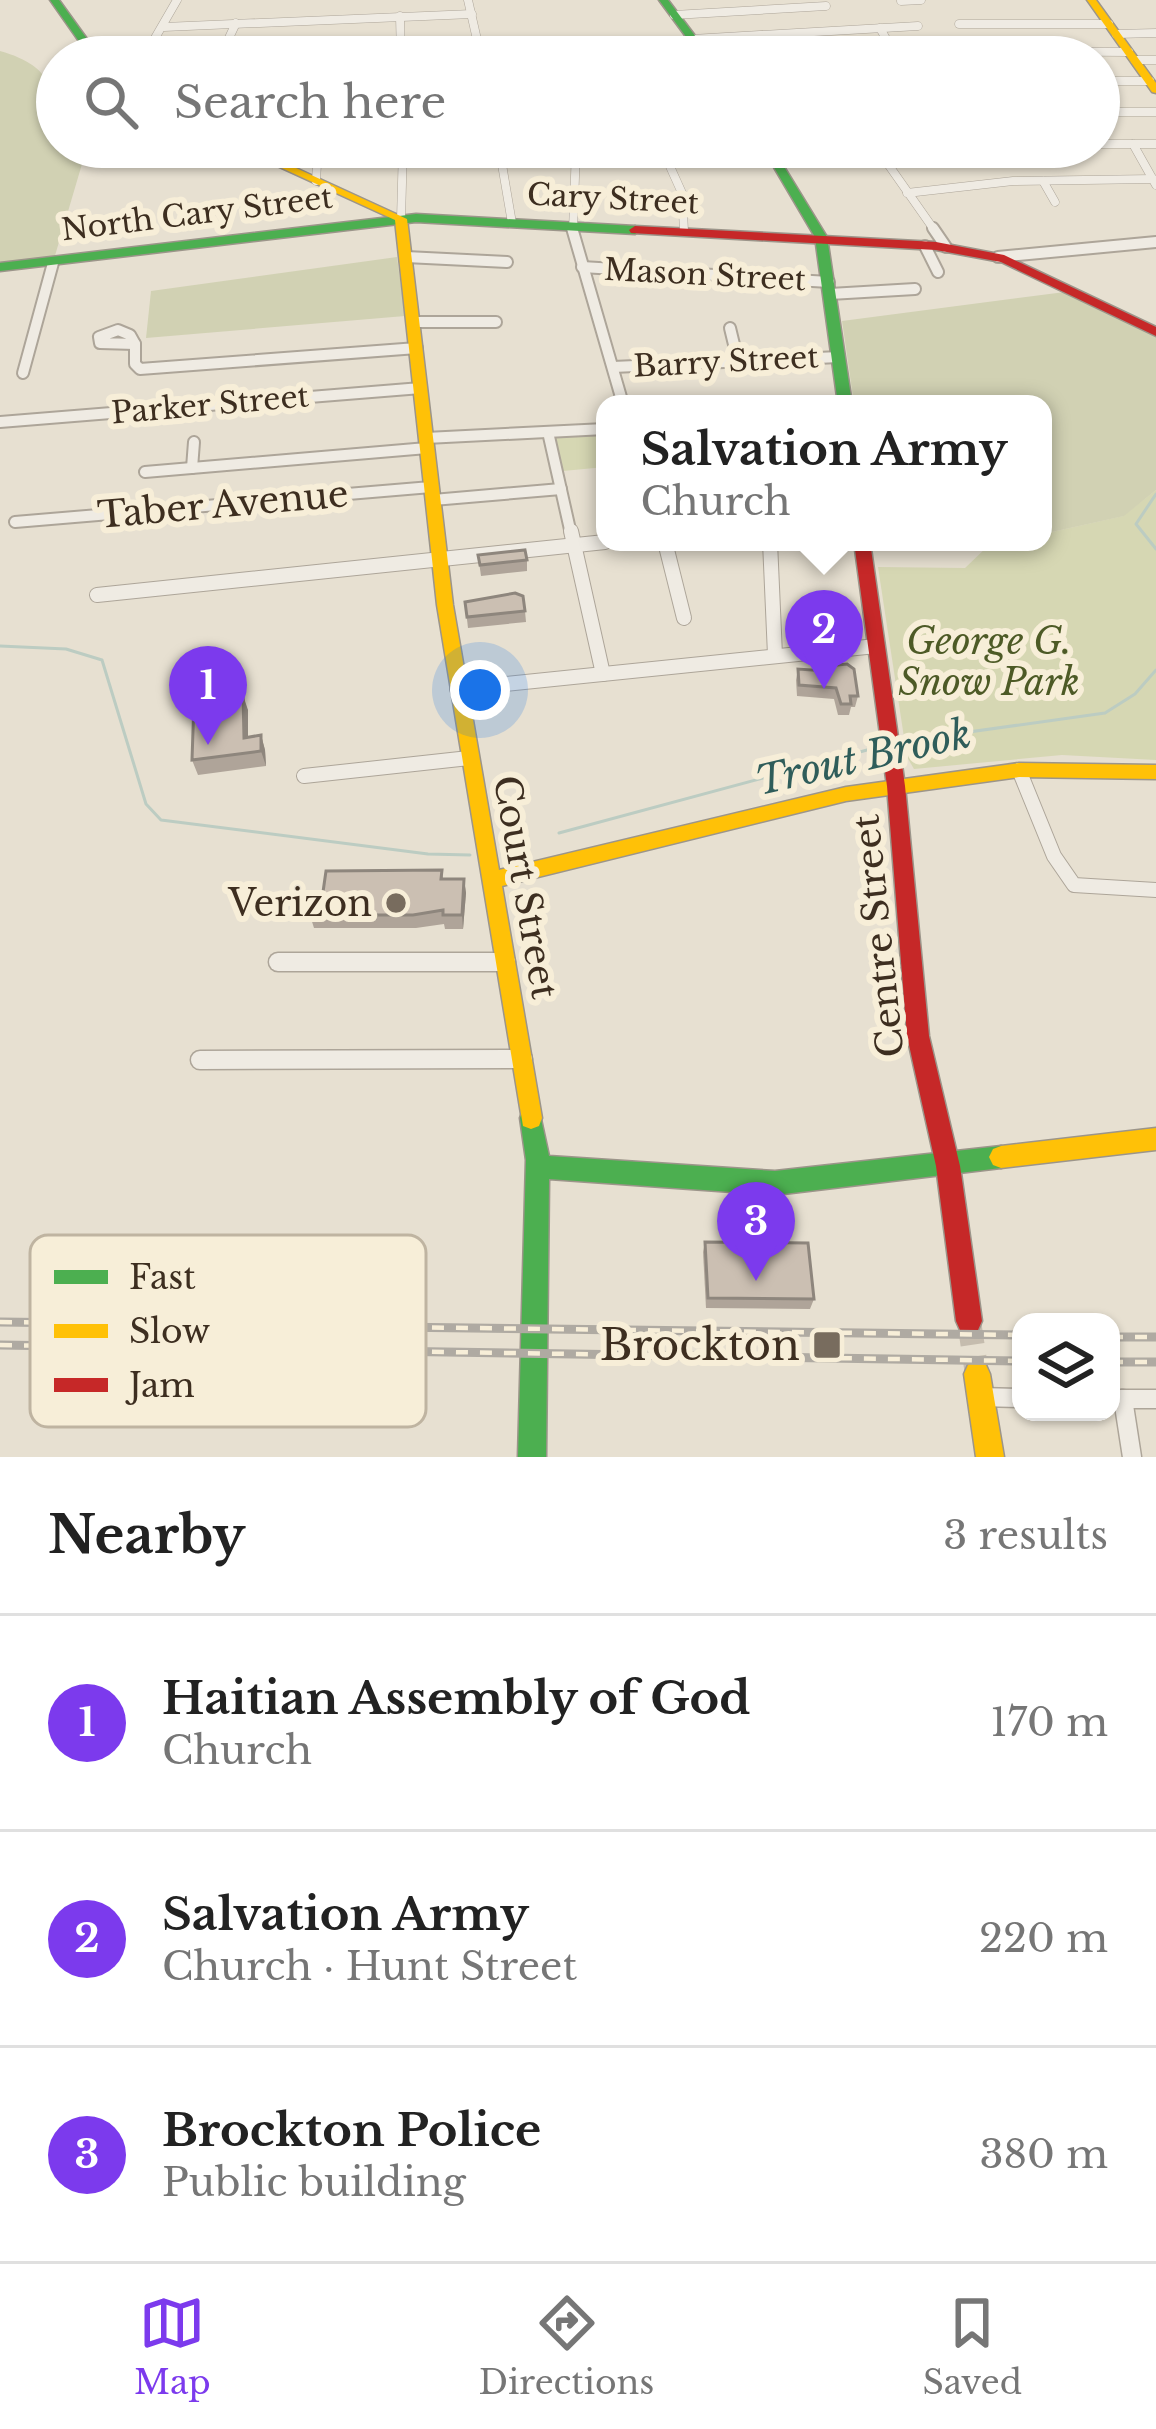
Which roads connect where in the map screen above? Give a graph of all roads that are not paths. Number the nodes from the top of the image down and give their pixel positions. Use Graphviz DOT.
graph roads {
  1 [pos="54,0"];
  2 [pos="180,0"];
  3 [pos="468,0"];
  4 [pos="921,0"];
  5 [pos="1091,0"];
  6 [pos="901,1"];
  7 [pos="826,6"];
  8 [pos="669,7"];
  9 [pos="472,14"];
  10 [pos="400,16"];
  11 [pos="236,23"];
  12 [pos="959,24"];
  13 [pos="918,26"];
  14 [pos="164,27"];
  15 [pos="880,28"];
  16 [pos="1112,29"];
  17 [pos="1156,33"];
  18 [pos="80,36"];
  19 [pos="158,36"];
  20 [pos="230,36"];
  21 [pos="400,36"];
  22 [pos="477,36"];
  23 [pos="687,36"];
  24 [pos="797,36"];
  25 [pos="884,36"];
  26 [pos="1117,36"];
  27 [pos="1120,40"];
  28 [pos="1120,56"];
  29 [pos="1132,56"];
  30 [pos="1156,60"];
  31 [pos="1120,83"];
  32 [pos="1153,86"];
  33 [pos="1120,112"];
  34 [pos="1156,112"];
  35 [pos="1120,144"];
  36 [pos="1133,144"];
  37 [pos="1156,144"];
  38 [pos="286,168"];
  39 [pos="317,168"];
  40 [pos="402,168"];
  41 [pos="502,168"];
  42 [pos="574,168"];
  43 [pos="671,168"];
  44 [pos="779,168"];
  45 [pos="890,168"];
  46 [pos="1043,181"];
  47 [pos="316,182"];
  48 [pos="1154,182"];
  49 [pos="907,193"];
  50 [pos="1055,202"];
  51 [pos="371,216"];
  52 [pos="401,219"];
  53 [pos="512,223"];
  54 [pos="571,226"];
  55 [pos="684,232"];
  56 [pos="821,240"];
  57 [pos="1156,242"];
  58 [pos="925,245"];
  59 [pos="946,247"];
  60 [pos="406,257"];
  61 [pos="998,257"];
  62 [pos="507,262"];
  63 [pos="53,263"];
  64 [pos="0,267"];
  65 [pos="582,267"];
  66 [pos="938,272"];
  67 [pos="830,288"];
  68 [pos="915,289"];
  69 [pos="415,322"];
  70 [pos="496,322"];
  71 [pos="730,328"];
  72 [pos="1156,332"];
  73 [pos="134,344"];
  74 [pos="417,347"];
  75 [pos="839,357"];
  76 [pos="738,361"];
  77 [pos="613,367"];
  78 [pos="23,373"];
  79 [pos="421,388"];
  80 [pos="621,395"];
  81 [pos="844,395"];
  82 [pos="0,422"];
  83 [pos="596,429"];
  84 [pos="548,432"];
  85 [pos="194,442"];
  86 [pos="427,443"];
  87 [pos="192,468"];
  88 [pos="145,472"];
  89 [pos="561,489"];
  90 [pos="432,494"];
  91 [pos="15,522"];
  92 [pos="596,543"];
  93 [pos="574,545"];
  94 [pos="667,551"];
  95 [pos="770,551"];
  96 [pos="863,551"];
  97 [pos="440,560"];
  98 [pos="98,595"];
  99 [pos="684,618"];
  100 [pos="876,646"];
  101 [pos="775,656"];
  102 [pos="603,674"];
  103 [pos="457,689"];
  104 [pos="469,758"];
  105 [pos="1019,770"];
  106 [pos="1156,772"];
  107 [pos="304,776"];
  108 [pos="896,786"];
  109 [pos="493,880"];
  110 [pos="1156,890"];
  111 [pos="278,962"];
  112 [pos="506,962"];
  113 [pos="523,1059"];
  114 [pos="200,1060"];
  115 [pos="1156,1139"];
  116 [pos="948,1166"];
  117 [pos="538,1167"];
  118 [pos="969,1321"];
  119 [pos="976,1374"];
  120 [pos="980,1397"];
  121 [pos="1012,1398"];
  122 [pos="1120,1399"];
  123 [pos="1156,1399"];
  124 [pos="1120,1411"];
  125 [pos="532,1457"];
  126 [pos="990,1457"];
  127 [pos="1132,1457"];
  1 -- 18 [label="main road"];
  2 -- 14 [label="street"];
  3 -- 9 [label="street"];
  4 -- 6 [label="street"];
  5 -- 16 [label="main road"];
  7 -- 8 [label="street"];
  8 -- 23 [label="main road"];
  9 -- 10 [label="street"];
  9 -- 22 [label="street"];
  10 -- 11 [label="street"];
  10 -- 21 [label="street"];
  11 -- 14 [label="street"];
  11 -- 20 [label="street"];
  12 -- 16 [label="street"];
  13 -- 15 [label="street"];
  14 -- 19 [label="street"];
  15 -- 24 [label="street"];
  15 -- 25 [label="street"];
  16 -- 17 [label="street"];
  16 -- 26 [label="main road"];
  27 -- 29 [label="main road"];
  28 -- 29 [label="street"];
  29 -- 30 [label="street"];
  29 -- 32 [label="main road"];
  31 -- 32 [label="street"];
  33 -- 34 [label="street"];
  35 -- 36 [label="street"];
  36 -- 37 [label="street"];
  36 -- 48 [label="street"];
  38 -- 47 [label="main road"];
  39 -- 47 [label="street"];
  40 -- 52 [label="street"];
  41 -- 53 [label="street"];
  42 -- 54 [label="street"];
  43 -- 55 [label="street"];
  44 -- 56 [label="main road"];
  45 -- 49 [label="street"];
  46 -- 48 [label="street"];
  46 -- 49 [label="street"];
  46 -- 50 [label="street"];
  47 -- 51 [label="main road"];
  49 -- 59 [label="street"];
  51 -- 52 [label="main road, North Cary Street"];
  51 -- 63 [label="main road, North Cary Street"];
  52 -- 53 [label="main road, Cary Street"];
  52 -- 60 [label="main road, Court Street"];
  53 -- 54 [label="main road, Cary Street"];
  54 -- 55 [label="main road, Cary Street"];
  54 -- 65 [label="street"];
  55 -- 56 [label="main road, Cary Street"];
  56 -- 58 [label="main road, Cary Street"];
  56 -- 67 [label="main road"];
  57 -- 61 [label="street"];
  58 -- 59 [label="main road, Cary Street"];
  58 -- 66 [label="street"];
  59 -- 61 [label="main road, Cary Street"];
  60 -- 62 [label="street"];
  60 -- 69 [label="main road, Court Street"];
  61 -- 72 [label="main road, Cary Street"];
  63 -- 64 [label="main road, North Cary Street"];
  63 -- 78 [label="street"];
  65 -- 67 [label="street, Mason Street"];
  65 -- 77 [label="street"];
  67 -- 68 [label="street, Mason Street"];
  67 -- 75 [label="main road"];
  69 -- 70 [label="street"];
  69 -- 74 [label="main road, Court Street"];
  71 -- 76 [label="street"];
  73 -- 74 [label="street"];
  74 -- 79 [label="main road, Court Street"];
  75 -- 76 [label="street, Barry Street"];
  75 -- 81 [label="main road"];
  76 -- 77 [label="street, Barry Street"];
  77 -- 80 [label="street"];
  79 -- 82 [label="street, Parker Street"];
  79 -- 86 [label="main road, Court Street"];
  83 -- 84 [label="street"];
  84 -- 86 [label="street"];
  84 -- 89 [label="street"];
  85 -- 87 [label="street"];
  86 -- 87 [label="street"];
  86 -- 90 [label="main road, Court Street"];
  87 -- 88 [label="street"];
  89 -- 90 [label="street, Taber Avenue"];
  89 -- 93 [label="street"];
  90 -- 91 [label="street, Taber Avenue"];
  90 -- 97 [label="main road, Court Street"];
  92 -- 93 [label="street"];
  93 -- 97 [label="street"];
  93 -- 102 [label="street"];
  94 -- 99 [label="street"];
  95 -- 101 [label="street"];
  96 -- 100 [label="main road, Centre Street"];
  97 -- 98 [label="street"];
  97 -- 103 [label="main road, Court Street"];
  100 -- 101 [label="street"];
  100 -- 108 [label="main road, Centre Street"];
  101 -- 102 [label="street"];
  102 -- 103 [label="street"];
  103 -- 104 [label="main road, Court Street"];
  104 -- 107 [label="street"];
  104 -- 109 [label="main road, Court Street"];
  105 -- 106 [label="main road"];
  105 -- 108 [label="main road"];
  105 -- 110 [label="street"];
  108 -- 109 [label="main road"];
  108 -- 116 [label="main road, Centre Street"];
  109 -- 112 [label="main road, Court Street"];
  111 -- 112 [label="street"];
  112 -- 113 [label="main road, Court Street"];
  113 -- 114 [label="street"];
  113 -- 117 [label="main road, Court Street"];
  115 -- 116 [label="main road"];
  116 -- 117 [label="main road"];
  116 -- 118 [label="main road, Centre Street"];
  117 -- 125 [label="main road, Court Street"];
  119 -- 120 [label="main road"];
  120 -- 121 [label="street"];
  120 -- 126 [label="main road"];
  122 -- 123 [label="street"];
  124 -- 127 [label="street"];
}
